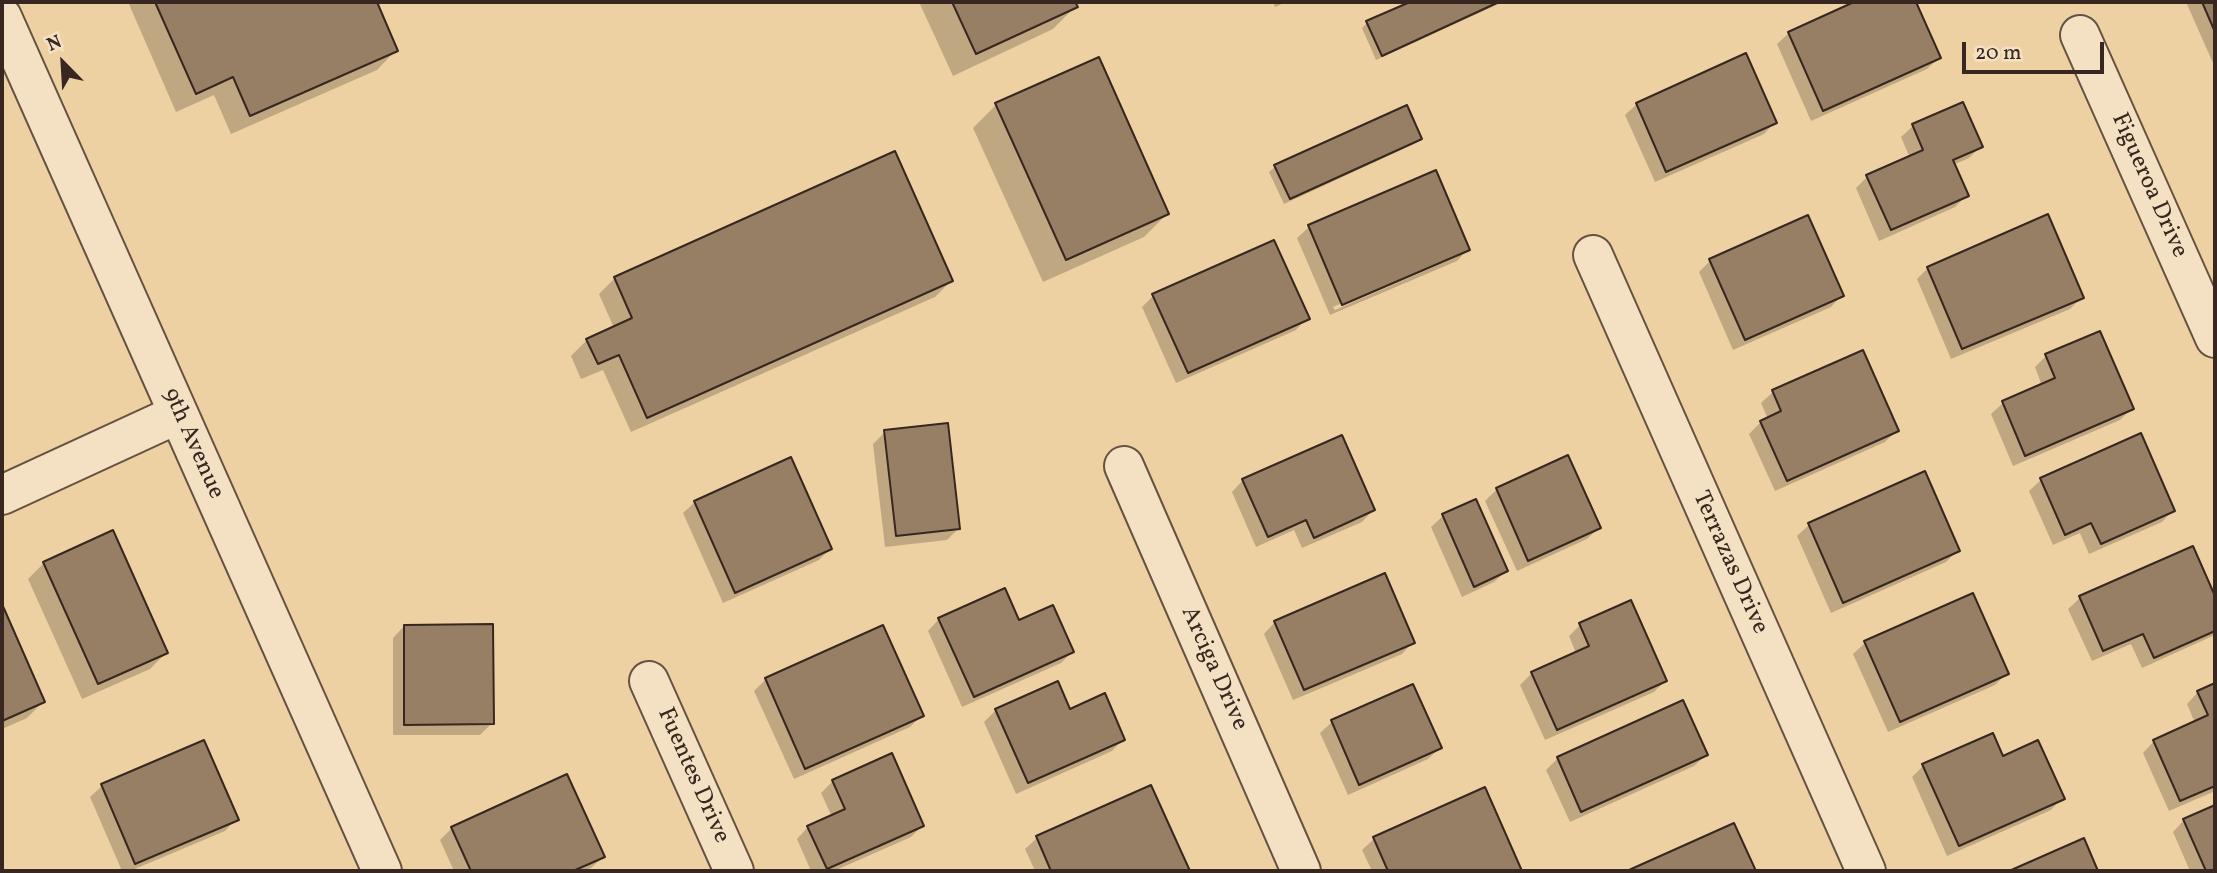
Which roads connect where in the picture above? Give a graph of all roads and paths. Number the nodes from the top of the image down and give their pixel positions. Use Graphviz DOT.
graph roads {
  1 [pos="2,17"];
  2 [pos="2080,35"];
  3 [pos="1593,255"];
  4 [pos="2215,338"];
  5 [pos="178,414"];
  6 [pos="1124,466"];
  7 [pos="2,495"];
  8 [pos="649,681"];
  9 [pos="382,871"];
  10 [pos="734,871"];
  11 [pos="1301,871"];
  12 [pos="1866,871"];
  1 -- 5 [label="street, 9th Avenue"];
  2 -- 4 [label="street, Figueroa Drive"];
  3 -- 12 [label="street, Terrazas Drive"];
  5 -- 7 [label="street"];
  5 -- 9 [label="street, 9th Avenue"];
  6 -- 11 [label="street, Arciga Drive"];
  8 -- 10 [label="street, Fuentes Drive"];
}
